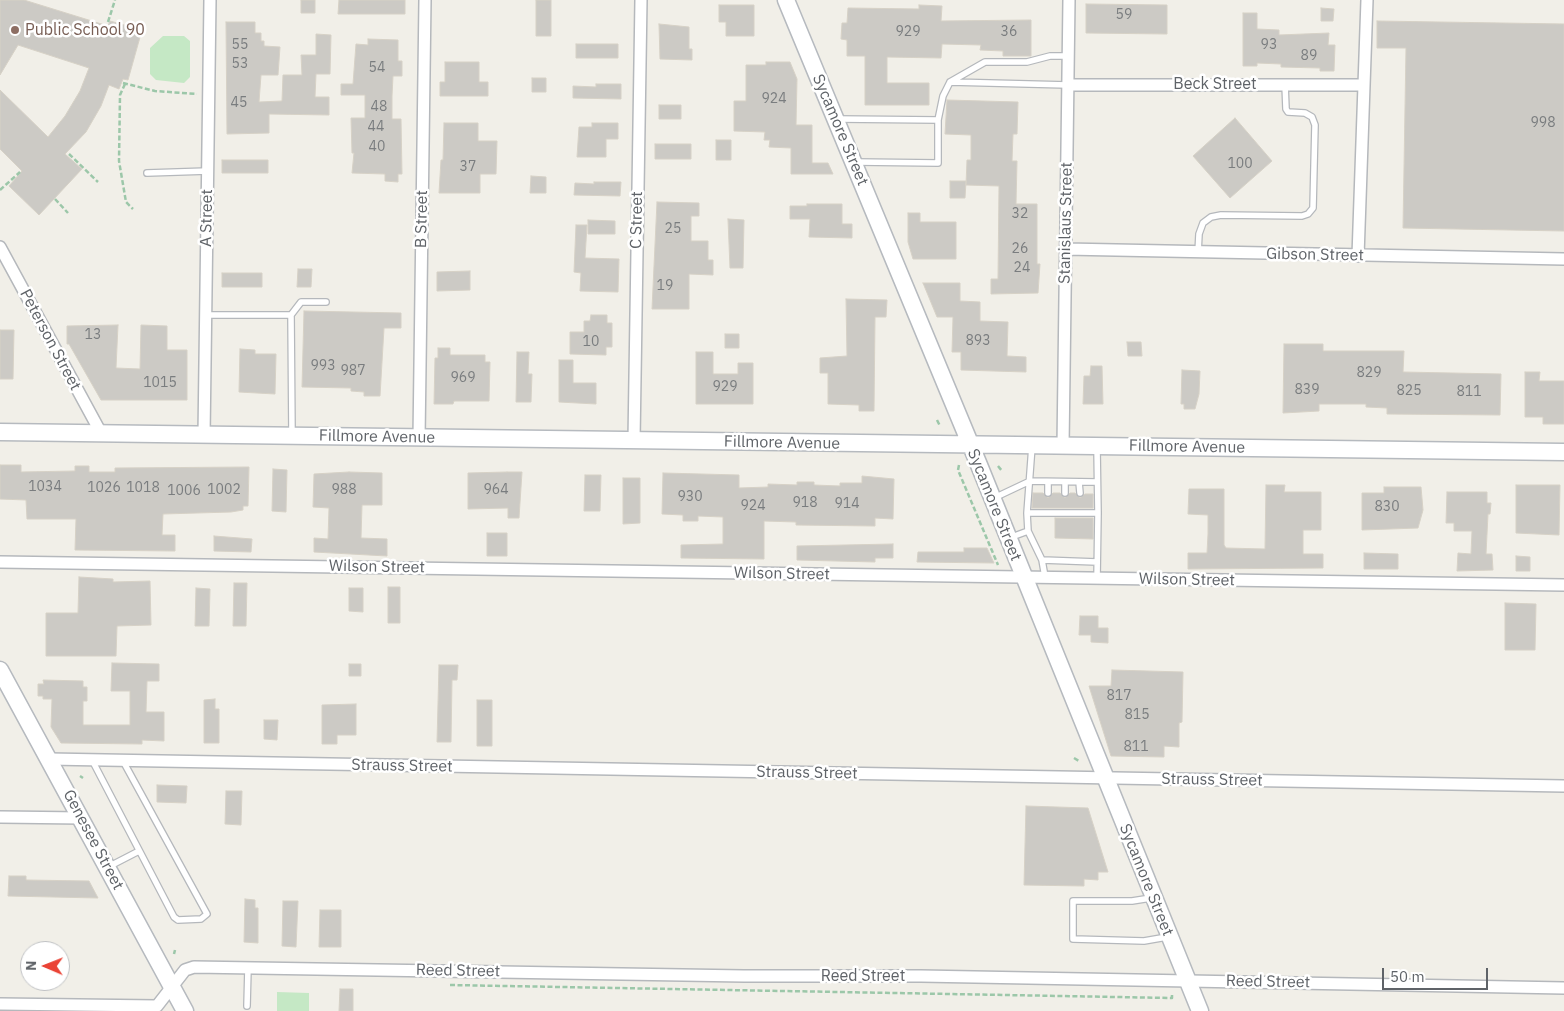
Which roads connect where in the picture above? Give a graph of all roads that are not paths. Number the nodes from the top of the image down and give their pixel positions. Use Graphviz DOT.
graph roads {
  1 [pos="210,0"];
  2 [pos="425,0"];
  3 [pos="641,0"];
  4 [pos="786,0"];
  5 [pos="1069,0"];
  6 [pos="1367,0"];
  7 [pos="1068,56"];
  8 [pos="950,82"];
  9 [pos="1285,84"];
  10 [pos="1068,85"];
  11 [pos="1362,85"];
  12 [pos="836,119"];
  13 [pos="938,120"];
  14 [pos="854,162"];
  15 [pos="208,171"];
  16 [pos="147,173"];
  17 [pos="0,247"];
  18 [pos="1066,249"];
  19 [pos="1198,252"];
  20 [pos="1358,256"];
  21 [pos="1564,259"];
  22 [pos="326,302"];
  23 [pos="206,315"];
  24 [pos="291,315"];
  25 [pos="0,432"];
  26 [pos="100,433"];
  27 [pos="204,435"];
  28 [pos="292,436"];
  29 [pos="419,438"];
  30 [pos="634,440"];
  31 [pos="970,445"];
  32 [pos="1032,445"];
  33 [pos="1064,446"];
  34 [pos="1097,446"];
  35 [pos="1564,452"];
  36 [pos="1030,481"];
  37 [pos="1048,482"];
  38 [pos="1065,482"];
  39 [pos="1079,482"];
  40 [pos="1097,482"];
  41 [pos="1048,493"];
  42 [pos="1064,493"];
  43 [pos="1080,494"];
  44 [pos="992,499"];
  45 [pos="1027,513"];
  46 [pos="1098,514"];
  47 [pos="1028,531"];
  48 [pos="1008,538"];
  49 [pos="1042,560"];
  50 [pos="0,562"];
  51 [pos="1097,562"];
  52 [pos="1023,578"];
  53 [pos="1045,578"];
  54 [pos="1097,579"];
  55 [pos="1564,585"];
  56 [pos="0,670"];
  57 [pos="49,760"];
  58 [pos="92,760"];
  59 [pos="124,761"];
  60 [pos="1105,778"];
  61 [pos="1564,786"];
  62 [pos="0,817"];
  63 [pos="82,818"];
  64 [pos="139,851"];
  65 [pos="108,867"];
  66 [pos="1154,898"];
  67 [pos="1170,937"];
  68 [pos="248,968"];
  69 [pos="1188,981"];
  70 [pos="172,987"];
  71 [pos="1564,988"];
  72 [pos="0,1004"];
  73 [pos="247,1006"];
  74 [pos="185,1011"];
  75 [pos="1200,1011"];
  1 -- 15 [label="street, A Street"];
  2 -- 29 [label="street, B Street"];
  3 -- 30 [label="street, C Street"];
  4 -- 12 [label="street, Sycamore Street"];
  5 -- 7 [label="street, Stanislaus Street"];
  6 -- 11 [label="street"];
  7 -- 8 [label="lane"];
  7 -- 10 [label="street, Stanislaus Street"];
  8 -- 10 [label="lane"];
  8 -- 13 [label="lane"];
  9 -- 10 [label="street, Beck Street"];
  9 -- 11 [label="street, Beck Street"];
  9 -- 19 [label="lane"];
  10 -- 18 [label="street, Stanislaus Street"];
  11 -- 20 [label="street"];
  12 -- 13 [label="lane"];
  12 -- 14 [label="street, Sycamore Street"];
  13 -- 14 [label="lane"];
  14 -- 31 [label="street, Sycamore Street"];
  15 -- 16 [label="lane"];
  15 -- 23 [label="street, A Street"];
  17 -- 26 [label="street, Peterson Street"];
  18 -- 19 [label="street, Gibson Street"];
  18 -- 33 [label="street, Stanislaus Street"];
  19 -- 20 [label="street, Gibson Street"];
  20 -- 21 [label="street, Gibson Street"];
  22 -- 24 [label="lane"];
  23 -- 24 [label="lane"];
  23 -- 27 [label="street, A Street"];
  24 -- 28 [label="lane"];
  25 -- 26 [label="street, Fillmore Avenue"];
  26 -- 27 [label="street, Fillmore Avenue"];
  27 -- 28 [label="street, Fillmore Avenue"];
  28 -- 29 [label="street, Fillmore Avenue"];
  29 -- 30 [label="street, Fillmore Avenue"];
  30 -- 31 [label="street, Fillmore Avenue"];
  31 -- 32 [label="street, Fillmore Avenue"];
  31 -- 44 [label="street, Sycamore Street"];
  32 -- 33 [label="street, Fillmore Avenue"];
  32 -- 36 [label="lane"];
  33 -- 34 [label="street, Fillmore Avenue"];
  34 -- 35 [label="street, Fillmore Avenue"];
  34 -- 40 [label="lane"];
  36 -- 37 [label="lane"];
  36 -- 44 [label="lane"];
  36 -- 45 [label="lane"];
  37 -- 38 [label="lane"];
  37 -- 41 [label="lane"];
  38 -- 39 [label="lane"];
  38 -- 42 [label="lane"];
  39 -- 40 [label="lane"];
  39 -- 43 [label="lane"];
  40 -- 46 [label="lane"];
  44 -- 48 [label="street, Sycamore Street"];
  45 -- 46 [label="lane"];
  45 -- 47 [label="lane"];
  46 -- 51 [label="lane"];
  47 -- 48 [label="lane"];
  47 -- 49 [label="lane"];
  48 -- 52 [label="street, Sycamore Street"];
  49 -- 51 [label="lane"];
  49 -- 53 [label="lane"];
  50 -- 52 [label="street, Wilson Street"];
  51 -- 54 [label="lane"];
  52 -- 53 [label="street, Wilson Street"];
  52 -- 60 [label="street, Sycamore Street"];
  53 -- 54 [label="street, Wilson Street"];
  54 -- 55 [label="street, Wilson Street"];
  56 -- 57 [label="street, Genesee Street"];
  57 -- 58 [label="street, Strauss Street"];
  57 -- 63 [label="street, Genesee Street"];
  58 -- 59 [label="street, Strauss Street"];
  58 -- 64 [label="lane"];
  59 -- 60 [label="street, Strauss Street"];
  59 -- 64 [label="lane"];
  60 -- 61 [label="street, Strauss Street"];
  60 -- 66 [label="street, Sycamore Street"];
  62 -- 63 [label="street"];
  63 -- 65 [label="street, Genesee Street"];
  64 -- 65 [label="lane"];
  65 -- 70 [label="street, Genesee Street"];
  66 -- 67 [label="street, Sycamore Street"];
  66 -- 67 [label="lane"];
  67 -- 69 [label="street, Sycamore Street"];
  68 -- 69 [label="street, Reed Street"];
  68 -- 70 [label="street, Reed Street"];
  68 -- 73 [label="lane"];
  69 -- 71 [label="street, Reed Street"];
  69 -- 75 [label="street, Sycamore Street"];
  70 -- 72 [label="street, Reed Street"];
  70 -- 74 [label="street, Genesee Street"];
}
